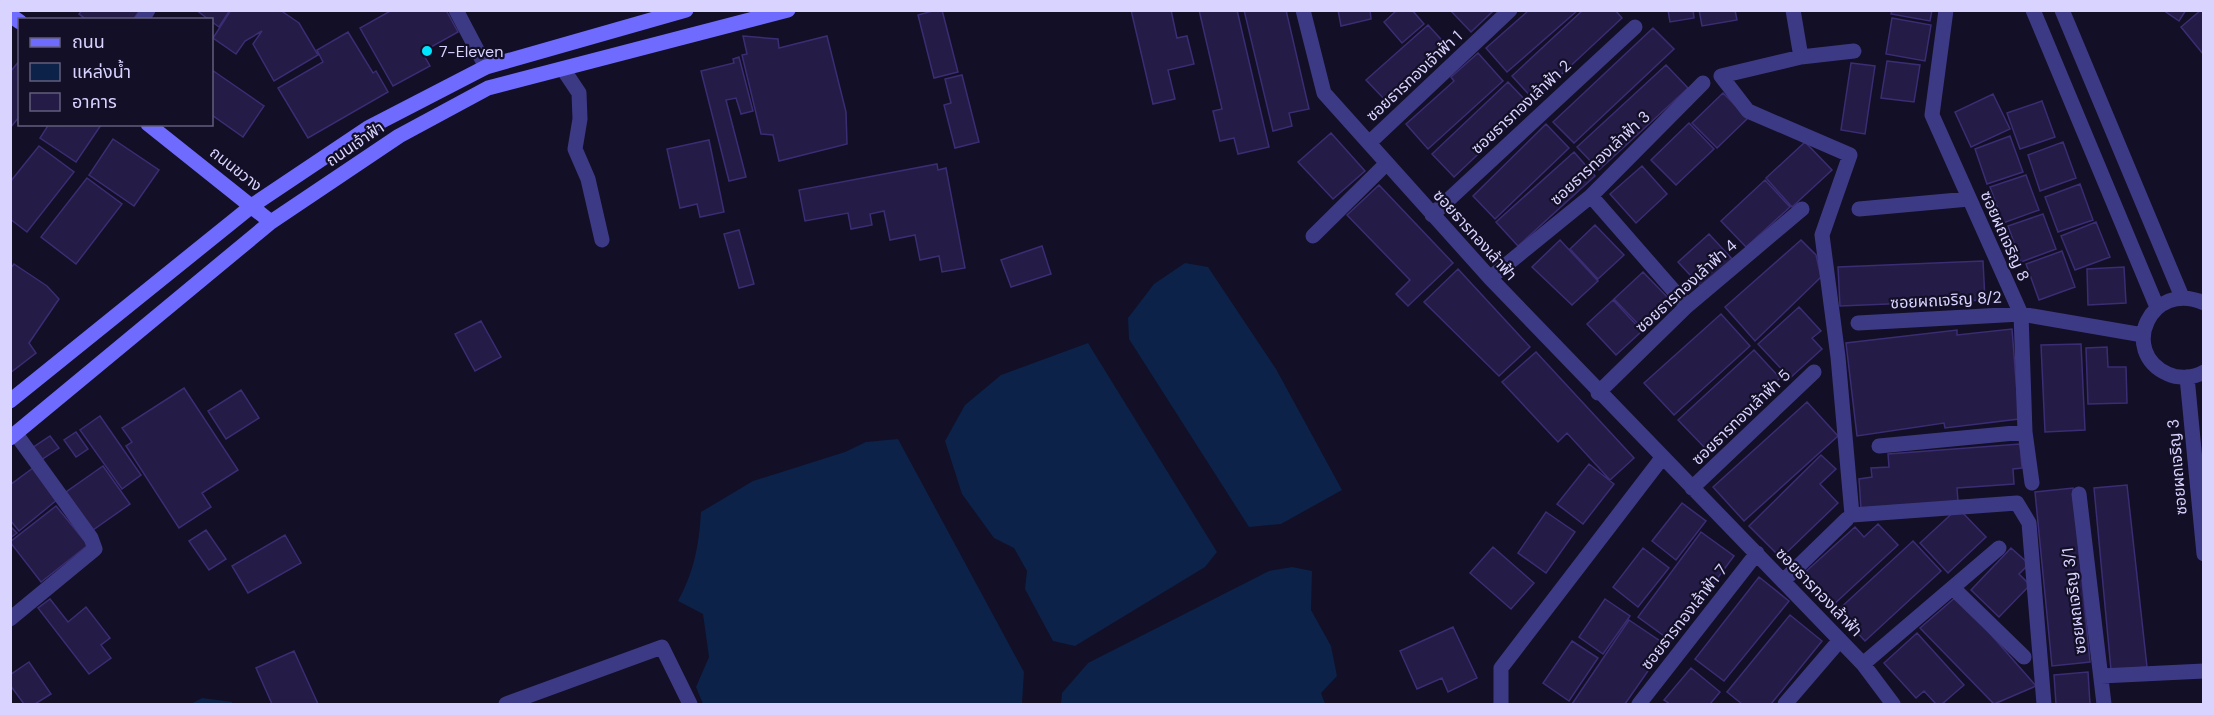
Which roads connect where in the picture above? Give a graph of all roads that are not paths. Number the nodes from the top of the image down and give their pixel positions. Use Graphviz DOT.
graph roads {
  1 [pos="456,10"];
  2 [pos="686,10"];
  3 [pos="788,10"];
  4 [pos="1303,10"];
  5 [pos="1510,10"];
  6 [pos="1793,10"];
  7 [pos="1946,10"];
  8 [pos="2033,10"];
  9 [pos="2062,10"];
  10 [pos="1635,27"];
  11 [pos="1854,51"];
  12 [pos="1801,57"];
  13 [pos="486,67"];
  14 [pos="563,69"];
  15 [pos="1703,83"];
  16 [pos="151,126"];
  17 [pos="1369,143"];
  18 [pos="1387,163"];
  19 [pos="1591,196"];
  20 [pos="1969,200"];
  21 [pos="254,206"];
  22 [pos="1802,209"];
  23 [pos="1859,210"];
  24 [pos="1432,214"];
  25 [pos="271,222"];
  26 [pos="1313,236"];
  27 [pos="602,240"];
  28 [pos="1490,278"];
  29 [pos="2182,297"];
  30 [pos="2204,303"];
  31 [pos="1687,306"];
  32 [pos="2157,307"];
  33 [pos="2021,314"];
  34 [pos="1858,323"];
  35 [pos="2143,335"];
  36 [pos="1814,372"];
  37 [pos="2204,372"];
  38 [pos="2187,377"];
  39 [pos="1598,393"];
  40 [pos="10,401"];
  41 [pos="2025,432"];
  42 [pos="13,436"];
  43 [pos="1879,446"];
  44 [pos="1662,459"];
  45 [pos="2032,483"];
  46 [pos="1692,488"];
  47 [pos="2079,494"];
  48 [pos="1847,519"];
  49 [pos="1999,548"];
  50 [pos="1757,553"];
  51 [pos="2204,554"];
  52 [pos="1784,581"];
  53 [pos="1953,588"];
  54 [pos="10,620"];
  55 [pos="1840,640"];
  56 [pos="2024,657"];
  57 [pos="1863,664"];
  58 [pos="2204,670"];
  59 [pos="2101,676"];
  60 [pos="1639,704"];
  61 [pos="506,705"];
  62 [pos="690,705"];
  63 [pos="1502,705"];
  64 [pos="1785,705"];
  65 [pos="1893,705"];
  66 [pos="2044,705"];
  67 [pos="2104,705"];
  1 -- 13 [label="street"];
  2 -- 13 [label="main road, ถนนเจ้าฟ้า"];
  3 -- 14 [label="main road, ถนนเจ้าฟ้า"];
  4 -- 17 [label="street, ซอยธารทองเล้าฟ้า"];
  5 -- 17 [label="street, ซอยธารทองเจ้าฟ้า 1"];
  6 -- 12 [label="street"];
  7 -- 20 [label="street, ซอยผถเจริญ 8"];
  8 -- 32 [label="street"];
  9 -- 29 [label="street"];
  10 -- 24 [label="street, ซอยธารทองเล้าฟ้า 2"];
  11 -- 12 [label="street"];
  12 -- 66 [label="street"];
  13 -- 21 [label="main road, ถนนเจ้าฟ้า"];
  14 -- 25 [label="main road, ถนนเจ้าฟ้า"];
  14 -- 27 [label="street"];
  15 -- 19 [label="street, ซอยธารทองเล้าฟ้า 3"];
  16 -- 21 [label="main road, ถนนขวาง"];
  17 -- 18 [label="street, ซอยธารทองเล้าฟ้า"];
  18 -- 24 [label="street, ซอยธารทองเล้าฟ้า"];
  18 -- 26 [label="street"];
  19 -- 28 [label="street, ซอยธารทองเล้าฟ้า 3"];
  19 -- 31 [label="street"];
  20 -- 23 [label="street"];
  20 -- 33 [label="street, ซอยผถเจริญ 8"];
  21 -- 25 [label="main road, ถนนขวาง"];
  21 -- 40 [label="main road, ถนนเจ้าฟ้า"];
  22 -- 31 [label="street, ซอยธารทองเล้าฟ้า 4"];
  24 -- 28 [label="street, ซอยธารทองเล้าฟ้า"];
  25 -- 42 [label="main road, ถนนเจ้าฟ้า"];
  28 -- 39 [label="street, ซอยธารทองเล้าฟ้า"];
  29 -- 30 [label="street"];
  29 -- 32 [label="street"];
  31 -- 39 [label="street, ซอยธารทองเล้าฟ้า 4"];
  32 -- 35 [label="street"];
  33 -- 34 [label="street, ซอยผถเจริญ 8/2"];
  33 -- 35 [label="street, ซอยผถเจริญ 8/2"];
  33 -- 41 [label="street, ซอยผถเจริญ 8"];
  35 -- 38 [label="street"];
  36 -- 46 [label="street, ซอยธารทองเล้าฟ้า 5"];
  37 -- 38 [label="street"];
  38 -- 51 [label="street, ซอยผถเจริญ 3"];
  39 -- 44 [label="street, ซอยธารทองเล้าฟ้า"];
  41 -- 43 [label="street"];
  41 -- 45 [label="street, ซอยผถเจริญ 8"];
  42 -- 54 [label="street"];
  44 -- 46 [label="street, ซอยธารทองเล้าฟ้า"];
  44 -- 63 [label="street"];
  46 -- 50 [label="street, ซอยธารทองเล้าฟ้า"];
  47 -- 59 [label="street, ซอยผถเจริญ 3/1"];
  48 -- 52 [label="street"];
  49 -- 53 [label="street"];
  50 -- 52 [label="street, ซอยธารทองเล้าฟ้า"];
  50 -- 60 [label="street, ซอยธารทองเล้าฟ้า 7"];
  52 -- 55 [label="street, ซอยธารทองเล้าฟ้า"];
  53 -- 56 [label="street"];
  53 -- 57 [label="street"];
  55 -- 57 [label="street, ซอยธารทองเล้าฟ้า"];
  55 -- 64 [label="street"];
  57 -- 65 [label="street, ซอยธารทองเล้าฟ้า"];
  58 -- 59 [label="street"];
  59 -- 67 [label="street, ซอยผถเจริญ 3/1"];
  61 -- 62 [label="street"];
}
